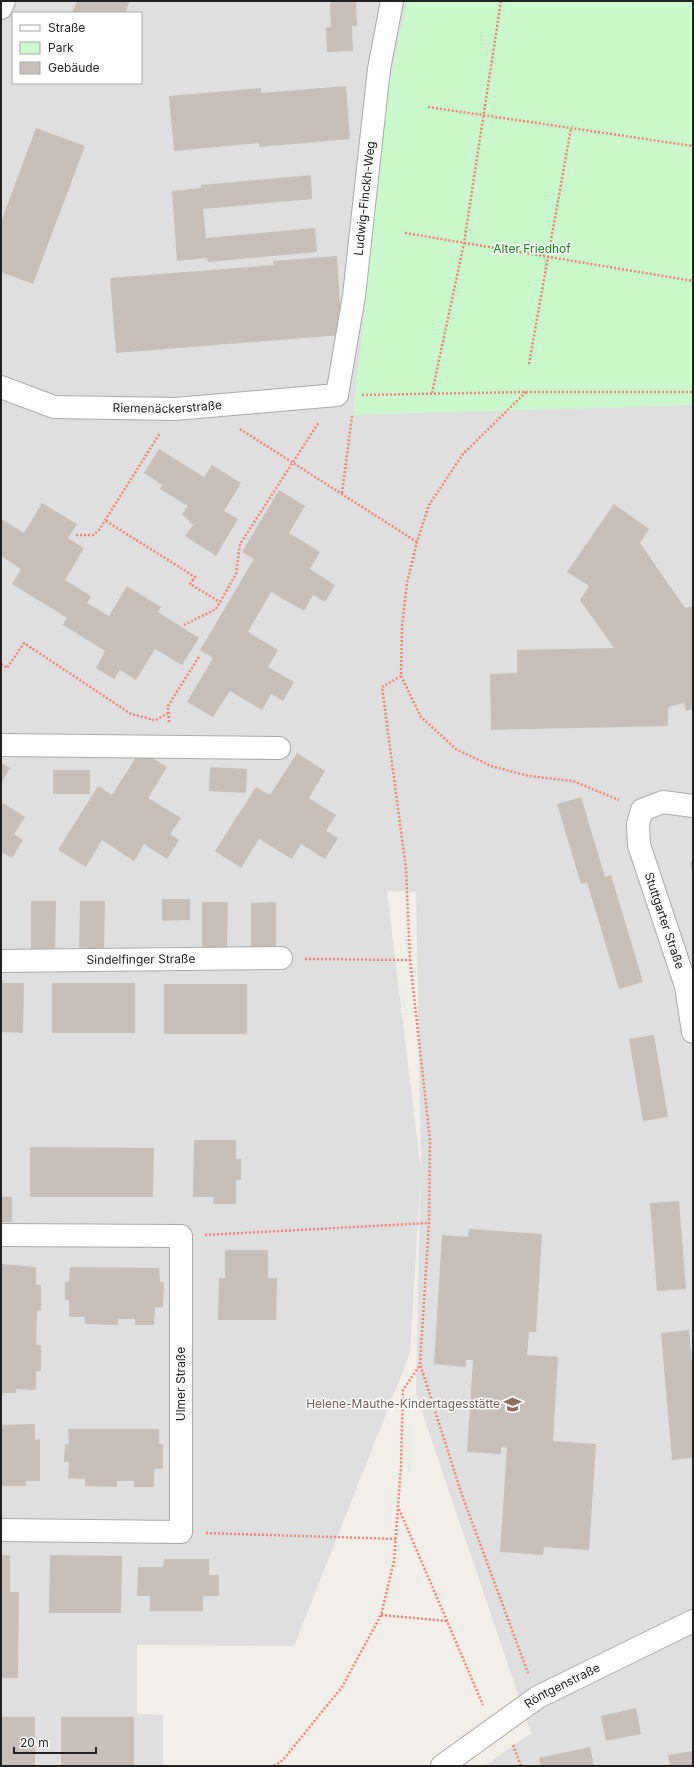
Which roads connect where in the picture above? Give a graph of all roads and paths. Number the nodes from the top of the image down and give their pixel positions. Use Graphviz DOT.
graph roads {
  1 [pos="4,1"];
  2 [pos="392,1"];
  3 [pos="501,1"];
  4 [pos="1,8"];
  5 [pos="428,107"];
  6 [pos="484,116"];
  7 [pos="571,128"];
  8 [pos="693,146"];
  9 [pos="405,233"];
  10 [pos="464,242"];
  11 [pos="547,257"];
  12 [pos="693,281"];
  13 [pos="529,364"];
  14 [pos="1,387"];
  15 [pos="526,392"];
  16 [pos="693,392"];
  17 [pos="432,393"];
  18 [pos="346,395"];
  19 [pos="175,409"];
  20 [pos="235,427"];
  21 [pos="293,462"];
  22 [pos="342,493"];
  23 [pos="106,522"];
  24 [pos="76,535"];
  25 [pos="417,542"];
  26 [pos="220,602"];
  27 [pos="184,625"];
  28 [pos="200,655"];
  29 [pos="1,664"];
  30 [pos="401,676"];
  31 [pos="156,720"];
  32 [pos="1,745"];
  33 [pos="170,747"];
  34 [pos="279,748"];
  35 [pos="693,806"];
  36 [pos="642,810"];
  37 [pos="281,958"];
  38 [pos="410,960"];
  39 [pos="1,961"];
  40 [pos="690,985"];
  41 [pos="693,1032"];
  42 [pos="429,1223"];
  43 [pos="1,1235"];
  44 [pos="181,1236"];
  45 [pos="420,1364"];
  46 [pos="398,1508"];
  47 [pos="1,1530"];
  48 [pos="181,1532"];
  49 [pos="396,1539"];
  50 [pos="381,1615"];
  51 [pos="447,1621"];
  52 [pos="693,1621"];
  53 [pos="529,1676"];
  54 [pos="484,1707"];
  55 [pos="512,1741"];
  56 [pos="274,1766"];
  57 [pos="442,1766"];
  58 [pos="521,1766"];
  1 -- 4 [label="street"];
  2 -- 18 [label="street, Ludwig-Finckh-Weg"];
  3 -- 6 [label="path"];
  5 -- 6 [label="path"];
  6 -- 7 [label="path"];
  6 -- 10 [label="path"];
  7 -- 8 [label="path"];
  7 -- 11 [label="path"];
  9 -- 10 [label="path"];
  10 -- 11 [label="path"];
  10 -- 17 [label="path"];
  11 -- 12 [label="path"];
  11 -- 13 [label="path"];
  14 -- 19 [label="street, Riemenäckerstraße"];
  15 -- 16 [label="path"];
  15 -- 17 [label="path"];
  15 -- 25 [label="path"];
  17 -- 18 [label="path"];
  18 -- 19 [label="street, Riemenäckerstraße"];
  18 -- 21 [label="path"];
  18 -- 22 [label="path"];
  19 -- 23 [label="path"];
  20 -- 21 [label="path"];
  21 -- 22 [label="path"];
  21 -- 26 [label="path"];
  22 -- 25 [label="path"];
  23 -- 24 [label="path"];
  23 -- 26 [label="path"];
  25 -- 30 [label="path"];
  26 -- 27 [label="path"];
  28 -- 33 [label="path"];
  29 -- 31 [label="path"];
  30 -- 36 [label="path"];
  30 -- 38 [label="path"];
  32 -- 33 [label="street"];
  33 -- 34 [label="street"];
  35 -- 36 [label="street"];
  36 -- 40 [label="street, Stuttgarter Straße"];
  37 -- 38 [label="path"];
  37 -- 39 [label="street, Sindelfinger Straße"];
  38 -- 42 [label="path"];
  40 -- 41 [label="street, Stuttgarter Straße"];
  42 -- 44 [label="path"];
  42 -- 45 [label="path"];
  43 -- 44 [label="street"];
  44 -- 48 [label="street, Ulmer Straße"];
  45 -- 46 [label="path"];
  45 -- 53 [label="path"];
  46 -- 49 [label="path"];
  46 -- 51 [label="path"];
  47 -- 48 [label="street"];
  48 -- 49 [label="path"];
  49 -- 50 [label="path"];
  50 -- 51 [label="path"];
  50 -- 56 [label="path"];
  51 -- 54 [label="path"];
  52 -- 57 [label="street, Röntgenstraße"];
  55 -- 58 [label="path"];
}
